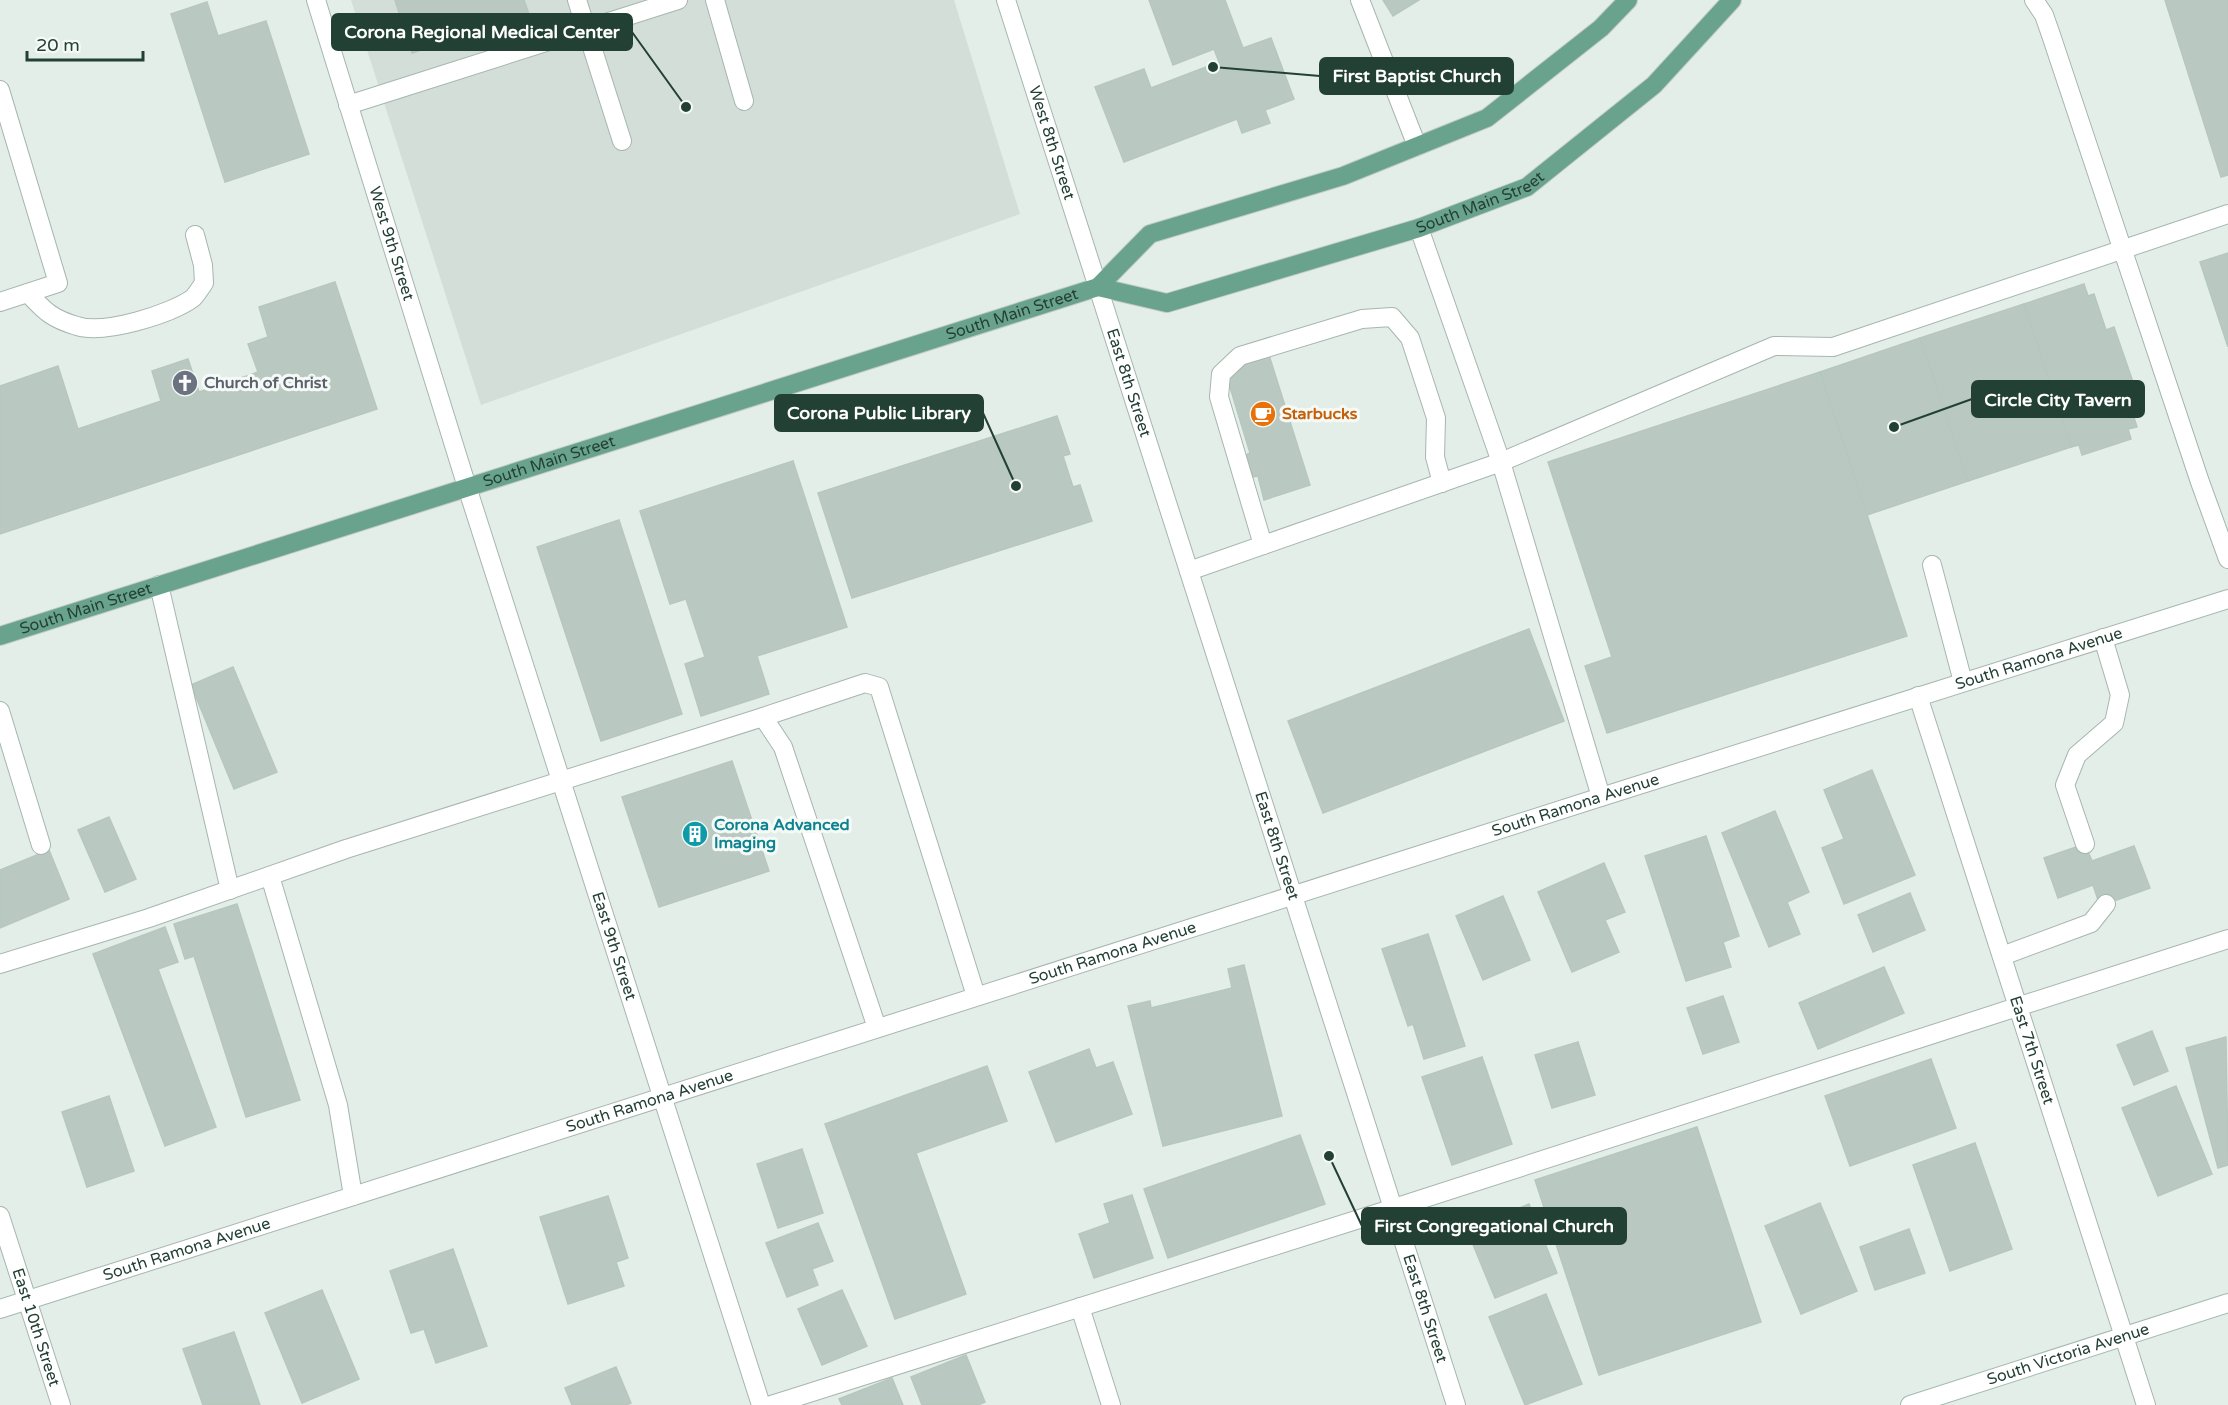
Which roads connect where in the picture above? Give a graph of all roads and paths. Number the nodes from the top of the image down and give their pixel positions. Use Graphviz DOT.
graph roads {
  1 [pos="316,0"];
  2 [pos="577,0"];
  3 [pos="678,0"];
  4 [pos="715,0"];
  5 [pos="1006,0"];
  6 [pos="1360,0"];
  7 [pos="1628,0"];
  8 [pos="1732,0"];
  9 [pos="2034,0"];
  10 [pos="586,30"];
  11 [pos="0,90"];
  12 [pos="744,101"];
  13 [pos="348,105"];
  14 [pos="622,141"];
  15 [pos="1417,146"];
  16 [pos="2228,214"];
  17 [pos="1419,228"];
  18 [pos="195,235"];
  19 [pos="2123,249"];
  20 [pos="1098,287"];
  21 [pos="28,293"];
  22 [pos="0,302"];
  23 [pos="1501,462"];
  24 [pos="1442,483"];
  25 [pos="467,487"];
  26 [pos="1263,545"];
  27 [pos="2228,559"];
  28 [pos="1932,565"];
  29 [pos="1189,571"];
  30 [pos="159,585"];
  31 [pos="2228,599"];
  32 [pos="0,636"];
  33 [pos="2103,638"];
  34 [pos="1962,682"];
  35 [pos="1918,696"];
  36 [pos="0,711"];
  37 [pos="763,717"];
  38 [pos="561,783"];
  39 [pos="1601,797"];
  40 [pos="2085,844"];
  41 [pos="41,845"];
  42 [pos="270,876"];
  43 [pos="230,890"];
  44 [pos="1293,896"];
  45 [pos="2106,904"];
  46 [pos="2228,939"];
  47 [pos="2002,956"];
  48 [pos="0,964"];
  49 [pos="976,996"];
  50 [pos="2018,1006"];
  51 [pos="877,1028"];
  52 [pos="663,1096"];
  53 [pos="353,1196"];
  54 [pos="1394,1208"];
  55 [pos="0,1216"];
  56 [pos="27,1300"];
  57 [pos="2228,1303"];
  58 [pos="1080,1307"];
  59 [pos="0,1309"];
  60 [pos="2124,1336"];
  61 [pos="61,1405"];
  62 [pos="761,1405"];
  63 [pos="771,1405"];
  64 [pos="1111,1405"];
  65 [pos="1456,1405"];
  66 [pos="1910,1405"];
  67 [pos="2146,1405"];
  1 -- 13 [label="street, West 9th Street"];
  2 -- 10 [label="street"];
  3 -- 10 [label="street"];
  4 -- 12 [label="street"];
  5 -- 20 [label="street, West 8th Street"];
  6 -- 15 [label="street"];
  7 -- 15 [label="main road, South Main Street"];
  8 -- 17 [label="main road, South Main Street"];
  9 -- 19 [label="street"];
  10 -- 13 [label="street"];
  10 -- 14 [label="street"];
  11 -- 21 [label="street"];
  13 -- 25 [label="street, West 9th Street"];
  15 -- 20 [label="main road, South Main Street"];
  16 -- 19 [label="street"];
  17 -- 20 [label="main road, South Main Street"];
  17 -- 23 [label="street"];
  18 -- 21 [label="street"];
  19 -- 23 [label="street"];
  19 -- 27 [label="street"];
  20 -- 25 [label="main road, South Main Street"];
  20 -- 29 [label="street, East 8th Street"];
  21 -- 22 [label="street"];
  23 -- 24 [label="street"];
  23 -- 39 [label="street"];
  24 -- 26 [label="street"];
  24 -- 26 [label="street"];
  25 -- 30 [label="main road, South Main Street"];
  25 -- 38 [label="street, East 9th Street"];
  26 -- 29 [label="street"];
  28 -- 34 [label="street"];
  29 -- 44 [label="street, East 8th Street"];
  30 -- 32 [label="main road, South Main Street"];
  30 -- 43 [label="street"];
  31 -- 33 [label="street, South Ramona Avenue"];
  33 -- 34 [label="street, South Ramona Avenue"];
  33 -- 40 [label="street"];
  34 -- 35 [label="street, South Ramona Avenue"];
  35 -- 39 [label="street, South Ramona Avenue"];
  35 -- 47 [label="street, East 7th Street"];
  36 -- 41 [label="street"];
  37 -- 38 [label="street"];
  37 -- 49 [label="street"];
  37 -- 51 [label="street"];
  38 -- 42 [label="street"];
  38 -- 52 [label="street, East 9th Street"];
  39 -- 44 [label="street, South Ramona Avenue"];
  42 -- 43 [label="street"];
  42 -- 53 [label="street"];
  43 -- 48 [label="street"];
  44 -- 49 [label="street, South Ramona Avenue"];
  44 -- 54 [label="street, East 8th Street"];
  45 -- 47 [label="street"];
  46 -- 50 [label="street"];
  47 -- 50 [label="street, East 7th Street"];
  49 -- 51 [label="street, South Ramona Avenue"];
  50 -- 54 [label="street"];
  50 -- 60 [label="street, East 7th Street"];
  51 -- 52 [label="street, South Ramona Avenue"];
  52 -- 53 [label="street, South Ramona Avenue"];
  52 -- 62 [label="street, East 9th Street"];
  53 -- 56 [label="street, South Ramona Avenue"];
  54 -- 58 [label="street"];
  54 -- 65 [label="street, East 8th Street"];
  55 -- 56 [label="street, East 10th Street"];
  56 -- 59 [label="street, South Ramona Avenue"];
  56 -- 61 [label="street, East 10th Street"];
  57 -- 60 [label="street, South Victoria Avenue"];
  58 -- 63 [label="street"];
  58 -- 64 [label="street"];
  60 -- 66 [label="street, South Victoria Avenue"];
  60 -- 67 [label="street, East 7th Street"];
}
